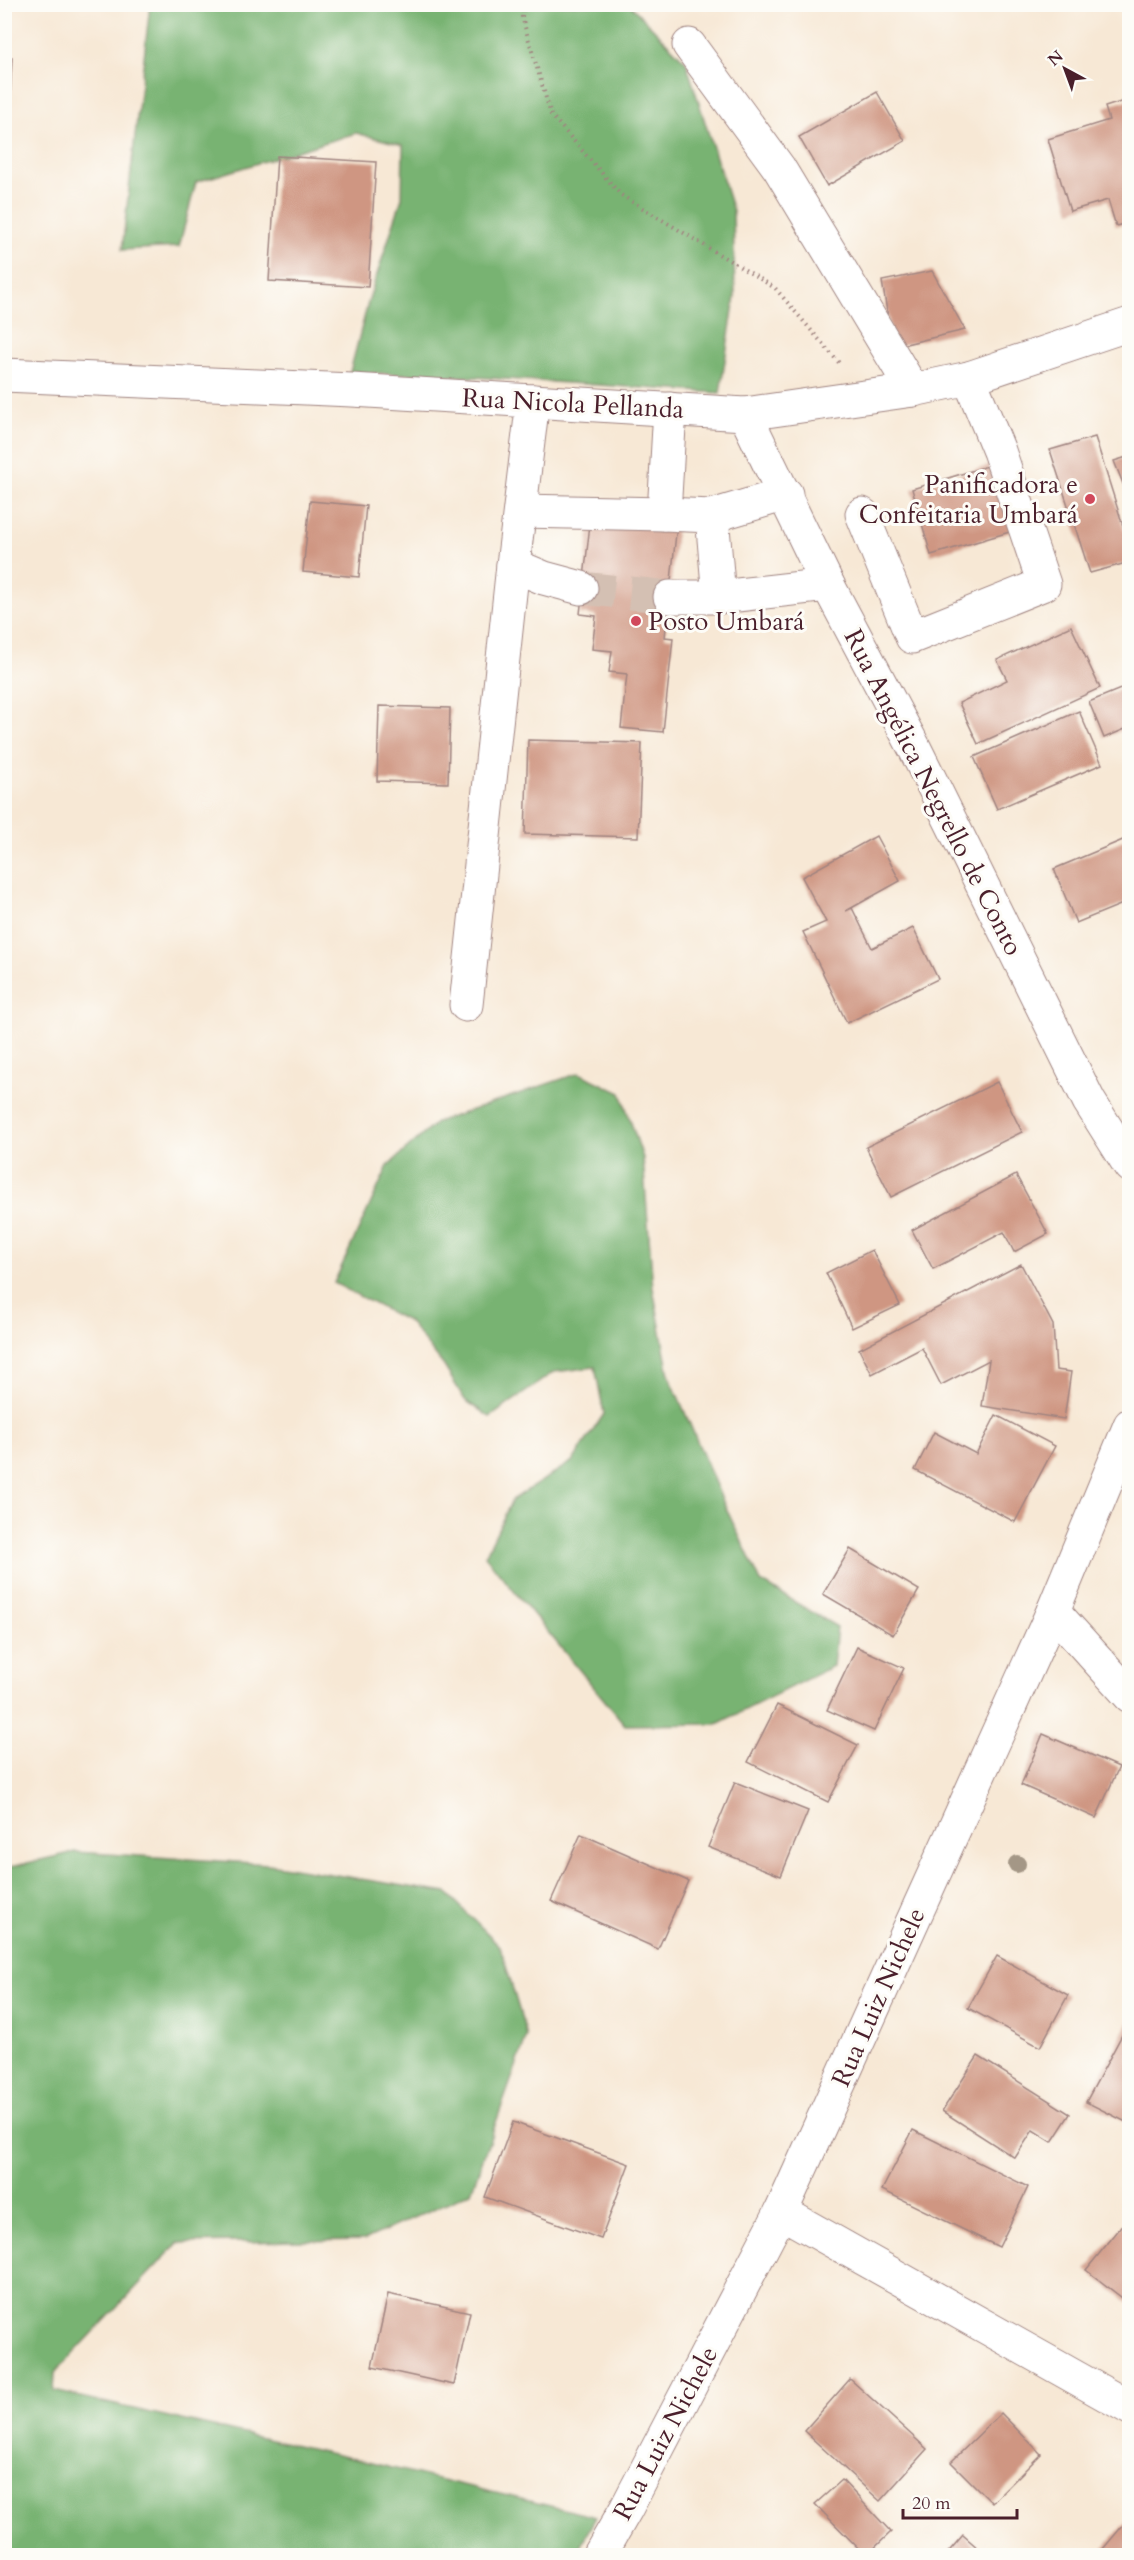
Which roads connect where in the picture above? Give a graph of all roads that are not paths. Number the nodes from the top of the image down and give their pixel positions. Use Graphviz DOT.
graph roads {
  1 [pos="689,45"];
  2 [pos="1130,324"];
  3 [pos="4,375"];
  4 [pos="969,378"];
  5 [pos="913,390"];
  6 [pos="532,401"];
  7 [pos="670,409"];
  8 [pos="745,414"];
  9 [pos="786,494"];
  10 [pos="521,511"];
  11 [pos="664,514"];
  12 [pos="862,514"];
  13 [pos="712,516"];
  14 [pos="513,565"];
  15 [pos="828,585"];
  16 [pos="581,588"];
  17 [pos="670,597"];
  18 [pos="718,597"];
  19 [pos="466,1005"];
  20 [pos="1130,1166"];
  21 [pos="1130,1425"];
  22 [pos="1053,1611"];
  23 [pos="1130,1696"];
  24 [pos="781,2212"];
  25 [pos="1130,2408"];
  26 [pos="599,2556"];
  1 -- 5 [label="street"];
  2 -- 4 [label="street, Rua Nicola Pellanda"];
  3 -- 6 [label="street, Rua Nicola Pellanda"];
  4 -- 5 [label="street, Rua Nicola Pellanda"];
  4 -- 12 [label="street"];
  5 -- 8 [label="street, Rua Nicola Pellanda"];
  6 -- 7 [label="street, Rua Nicola Pellanda"];
  6 -- 10 [label="street"];
  7 -- 8 [label="street, Rua Nicola Pellanda"];
  7 -- 11 [label="street"];
  8 -- 9 [label="street, Rua Angélica Negrello de Conto"];
  9 -- 13 [label="street"];
  9 -- 15 [label="street, Rua Angélica Negrello de Conto"];
  10 -- 11 [label="street"];
  10 -- 14 [label="street"];
  11 -- 13 [label="street"];
  13 -- 18 [label="street"];
  14 -- 16 [label="street"];
  14 -- 19 [label="street"];
  15 -- 18 [label="street"];
  15 -- 20 [label="street, Rua Angélica Negrello de Conto"];
  17 -- 18 [label="street"];
  21 -- 22 [label="street, Rua Luiz Nichele"];
  22 -- 23 [label="street"];
  22 -- 24 [label="street, Rua Luiz Nichele"];
  24 -- 25 [label="street"];
  24 -- 26 [label="street, Rua Luiz Nichele"];
}
